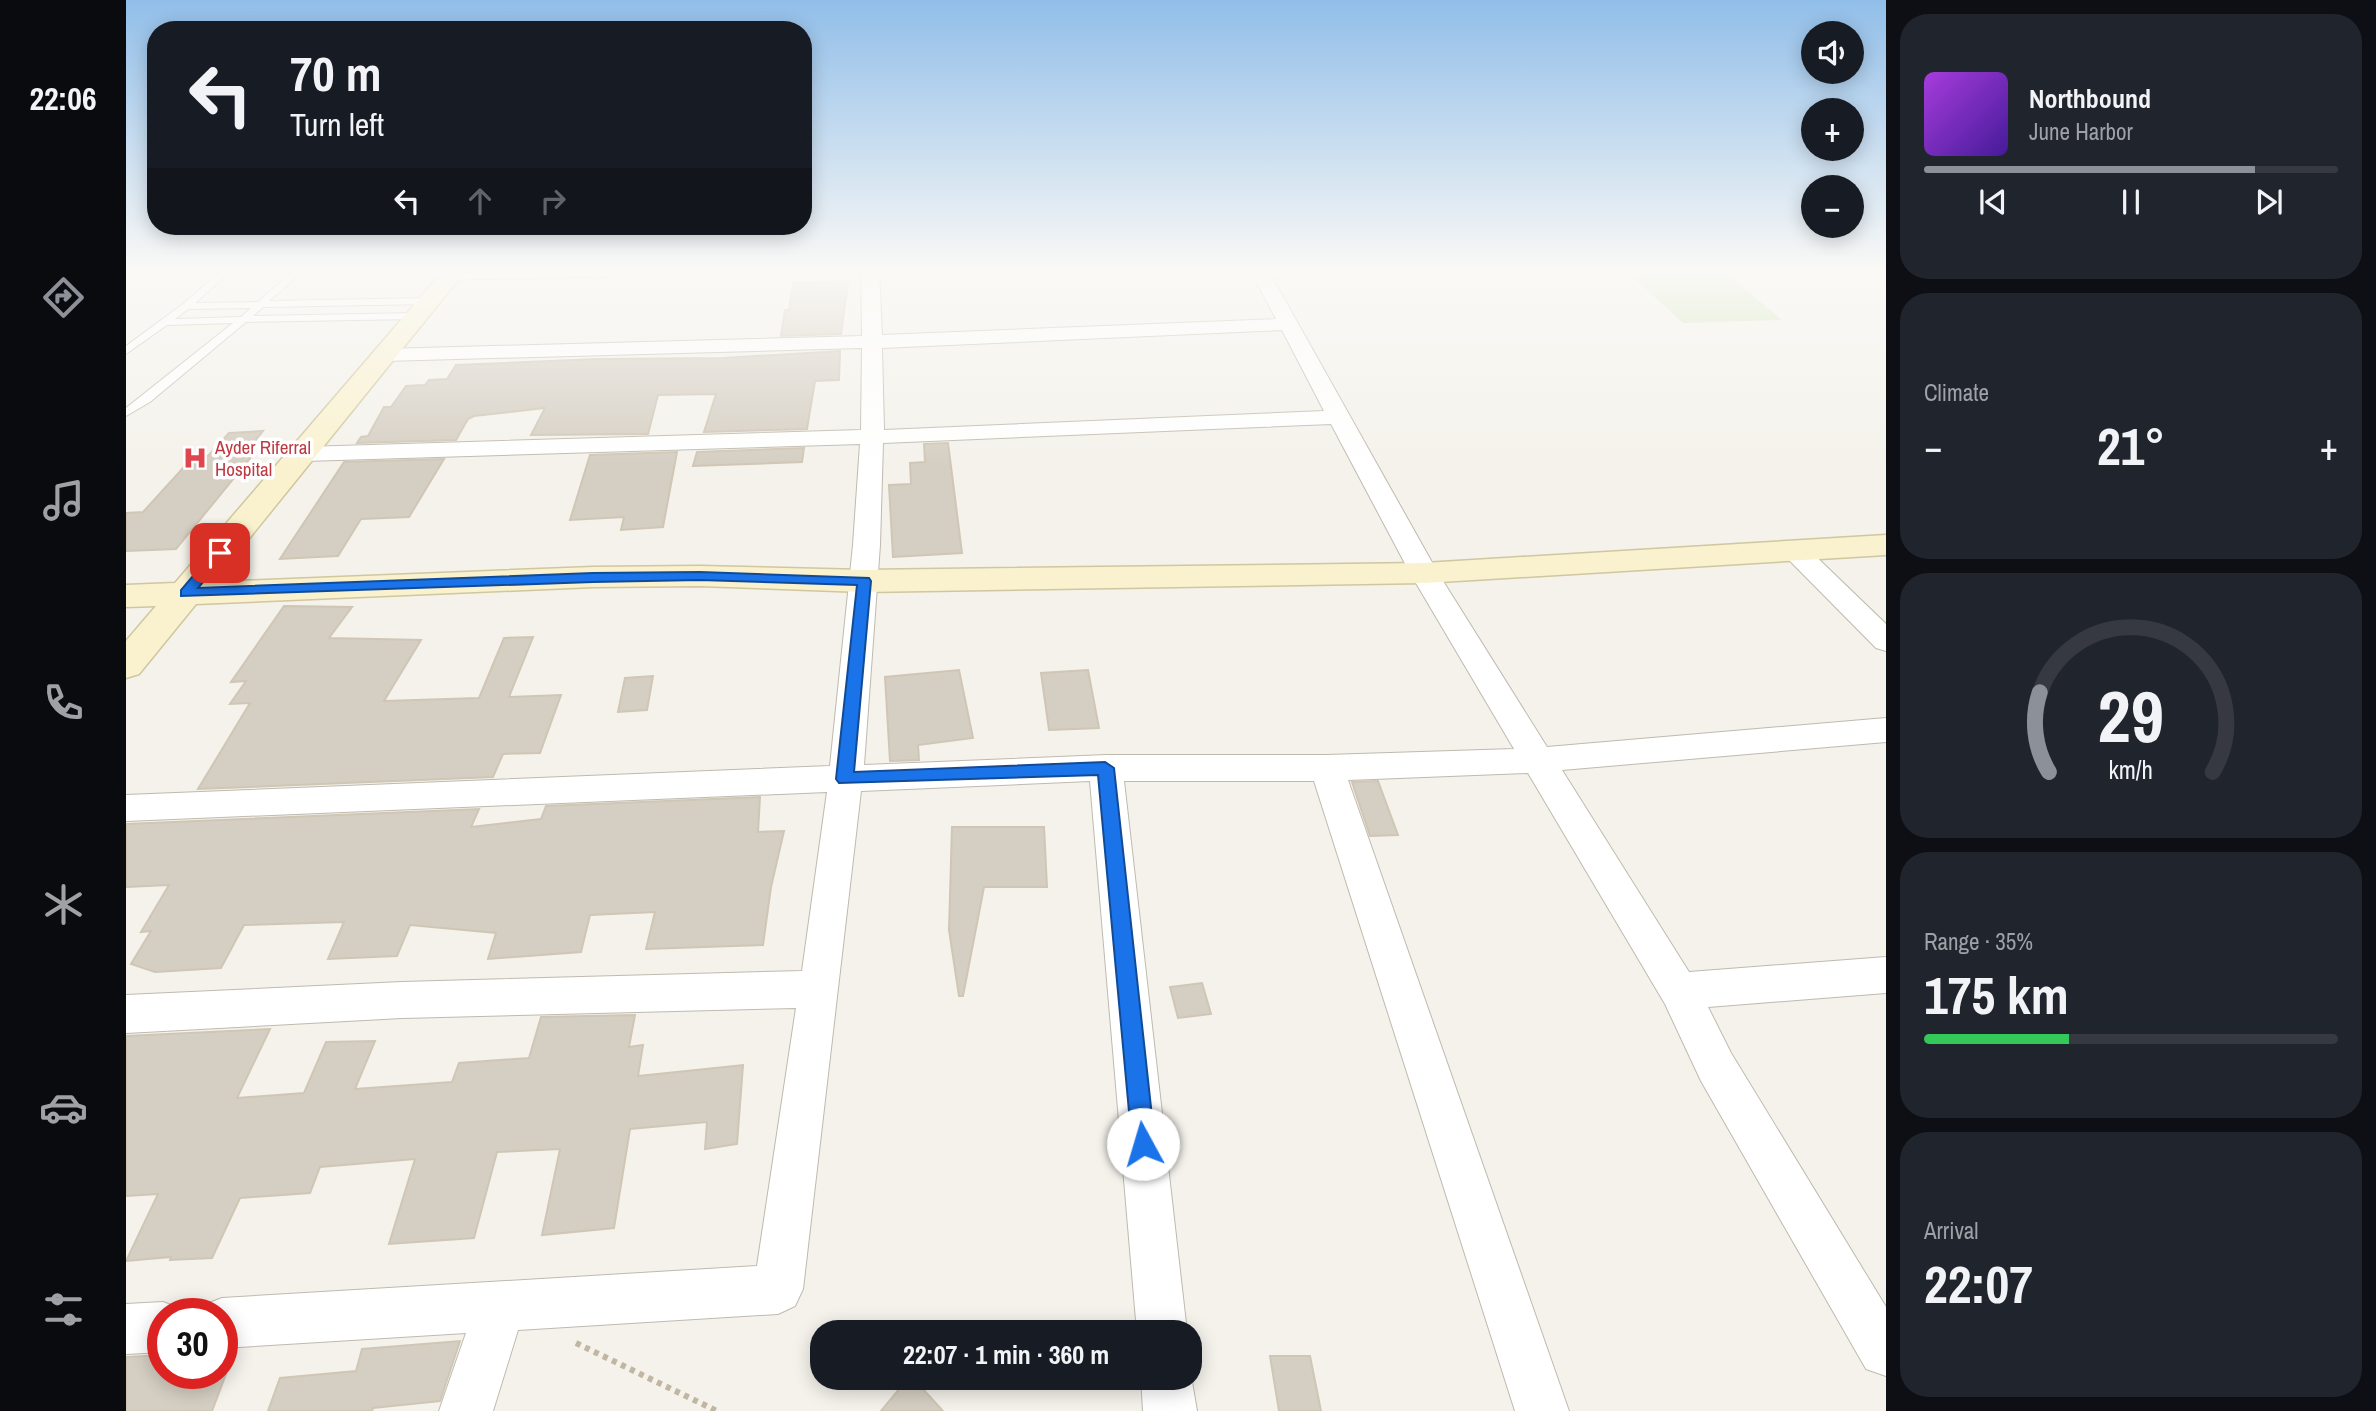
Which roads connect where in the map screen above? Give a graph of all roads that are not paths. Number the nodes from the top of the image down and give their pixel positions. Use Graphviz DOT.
graph roads {
  1 [pos="146,336"];
  2 [pos="224,336"];
  3 [pos="400,336"];
  4 [pos="872,336"];
  5 [pos="1015,336"];
  6 [pos="1295,336"];
  7 [pos="872,342"];
  8 [pos="126,351"];
  9 [pos="385,355"];
  10 [pos="126,413"];
  11 [pos="1340,417"];
  12 [pos="872,436"];
  13 [pos="305,454"];
  14 [pos="1886,545"];
  15 [pos="1794,550"];
  16 [pos="1424,573"];
  17 [pos="864,581"];
  18 [pos="186,593"];
  19 [pos="126,596"];
  20 [pos="1886,641"];
  21 [pos="126,665"];
  22 [pos="1886,730"];
  23 [pos="1538,760"];
  24 [pos="1105,768"];
  25 [pos="1327,768"];
  26 [pos="845,779"];
  27 [pos="126,808"];
  28 [pos="1886,975"];
  29 [pos="818,989"];
  30 [pos="1679,991"];
  31 [pos="126,1014"];
  32 [pos="500,1306"];
  33 [pos="1161,1320"];
  34 [pos="238,1322"];
  35 [pos="147,1328"];
  36 [pos="126,1329"];
  37 [pos="1885,1352"];
  38 [pos="1168,1390"];
  39 [pos="466,1411"];
  40 [pos="1170,1411"];
  41 [pos="1542,1411"];
  1 -- 8 [label="lane"];
  2 -- 10 [label="lane"];
  3 -- 9 [label="street"];
  4 -- 7 [label="street"];
  5 -- 7 [label="street"];
  6 -- 11 [label="street"];
  7 -- 9 [label="street"];
  7 -- 12 [label="street"];
  9 -- 13 [label="street"];
  11 -- 12 [label="street"];
  11 -- 16 [label="street"];
  12 -- 13 [label="street"];
  12 -- 17 [label="street"];
  13 -- 18 [label="street"];
  14 -- 15 [label="street"];
  15 -- 16 [label="street"];
  15 -- 20 [label="street"];
  16 -- 17 [label="street"];
  16 -- 23 [label="street"];
  17 -- 18 [label="street"];
  17 -- 26 [label="street"];
  18 -- 19 [label="street"];
  18 -- 21 [label="street"];
  22 -- 23 [label="street"];
  23 -- 25 [label="street"];
  23 -- 30 [label="street"];
  24 -- 25 [label="street"];
  24 -- 26 [label="street"];
  24 -- 33 [label="street"];
  25 -- 41 [label="street"];
  26 -- 27 [label="street"];
  26 -- 29 [label="street"];
  28 -- 30 [label="street"];
  29 -- 31 [label="street"];
  29 -- 32 [label="street"];
  30 -- 37 [label="street"];
  32 -- 34 [label="street"];
  32 -- 39 [label="street"];
  35 -- 36 [label="street"];
  38 -- 40 [label="street"];
}
